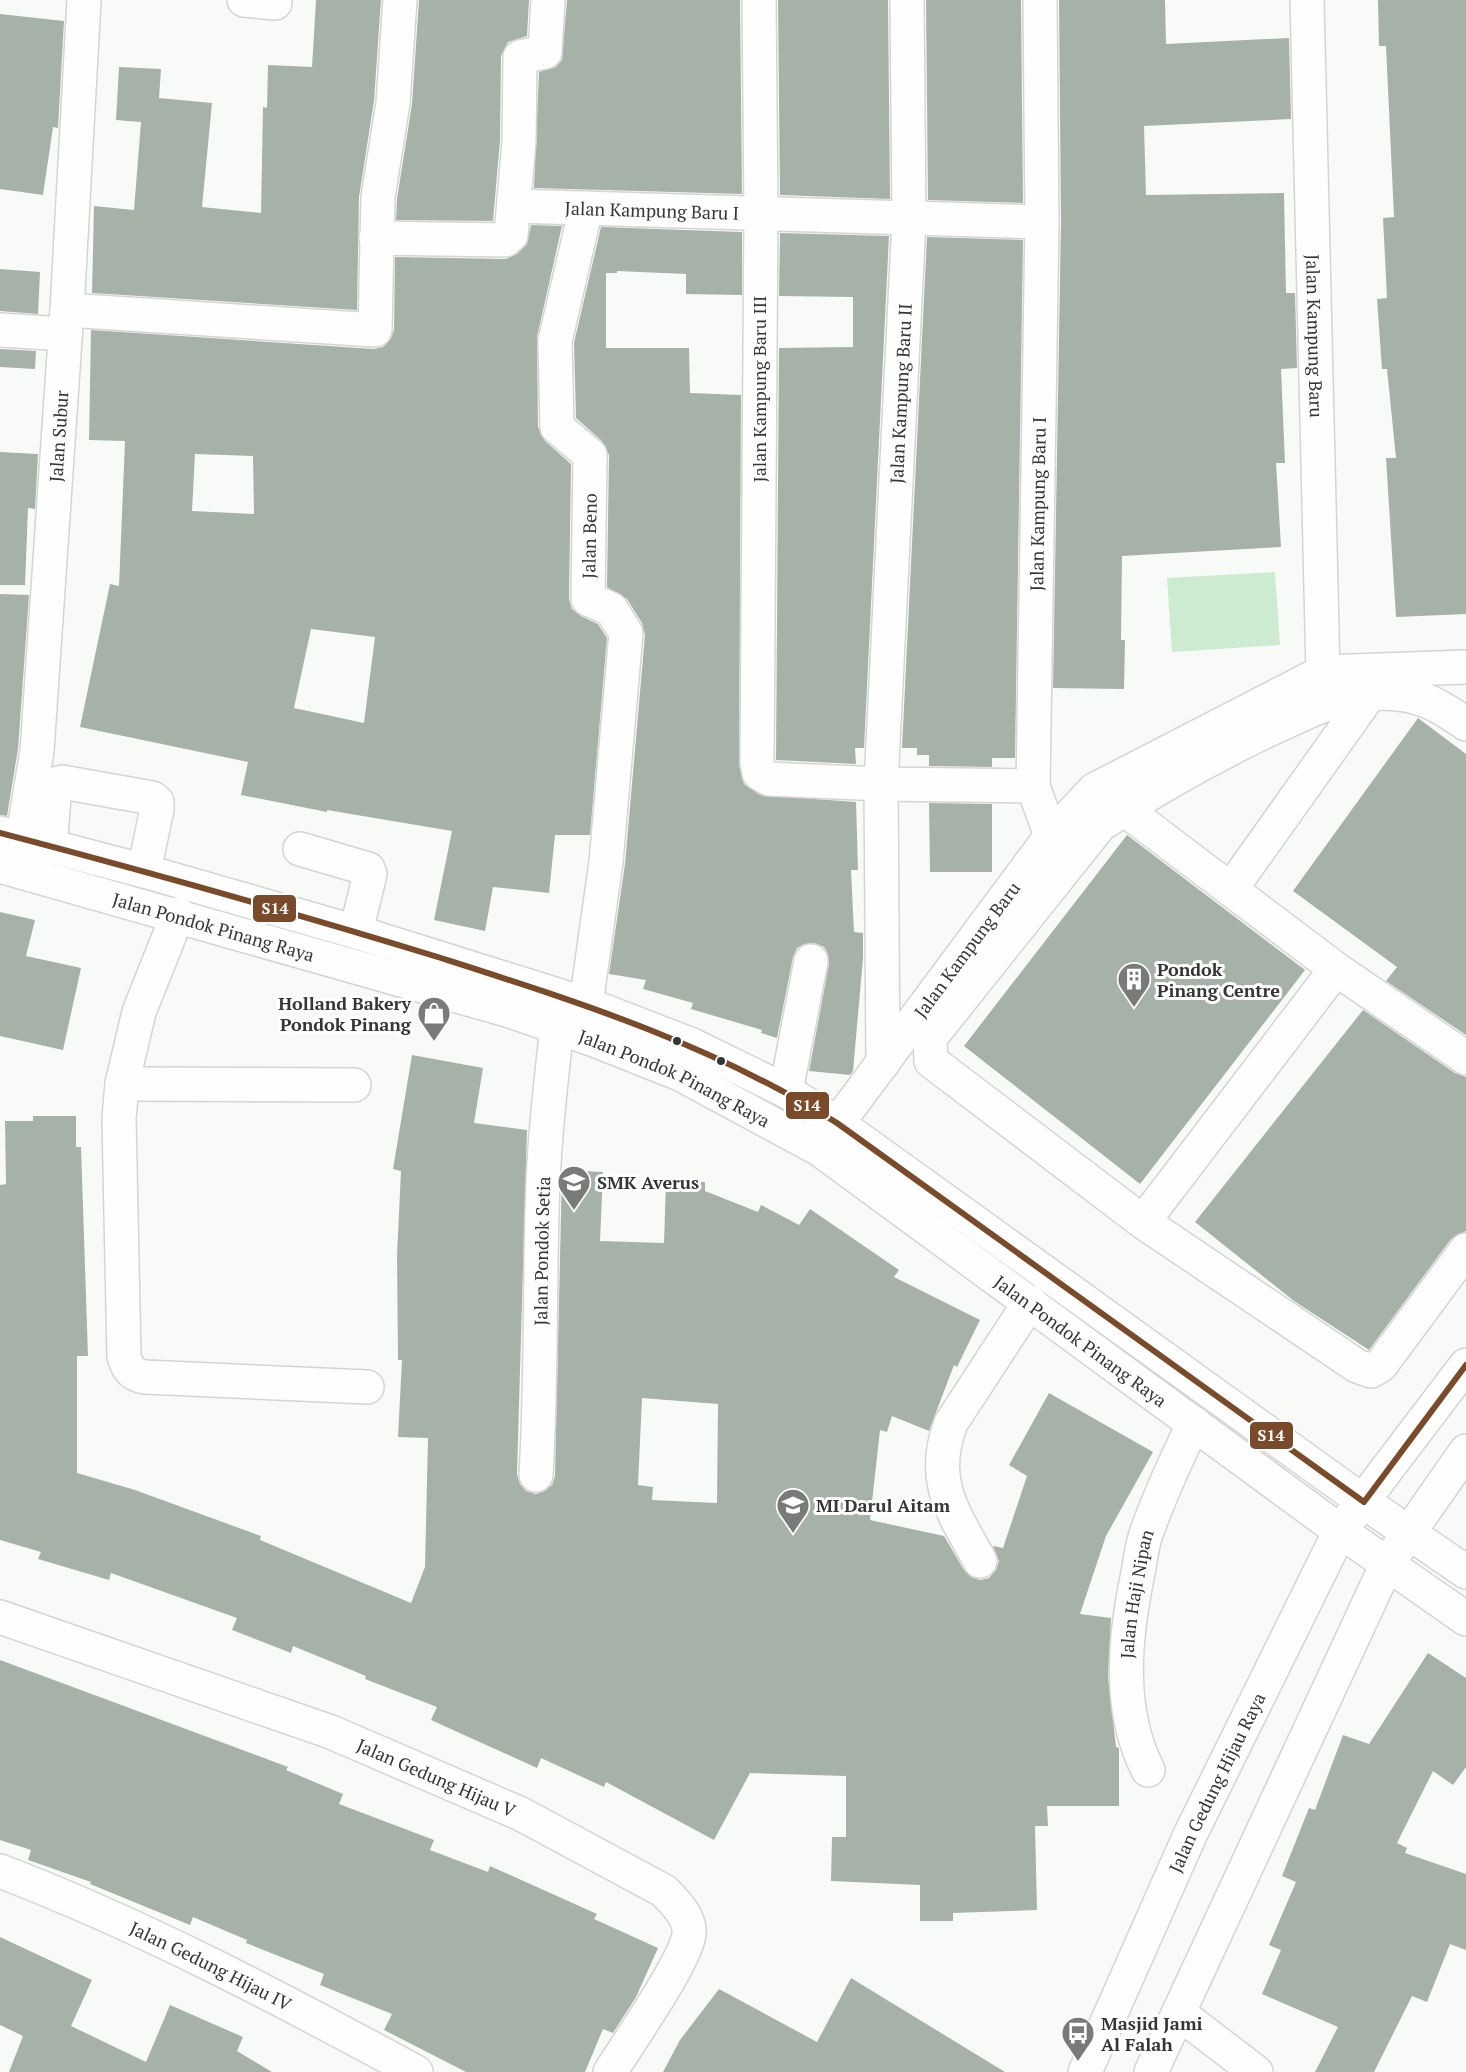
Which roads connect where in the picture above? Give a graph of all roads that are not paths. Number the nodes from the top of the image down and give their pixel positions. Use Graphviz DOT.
graph roads {
  1 [pos="84,0"];
  2 [pos="400,0"];
  3 [pos="548,0"];
  4 [pos="759,0"];
  5 [pos="907,0"];
  6 [pos="1040,0"];
  7 [pos="1307,0"];
  8 [pos="514,206"];
  9 [pos="586,208"];
  10 [pos="761,212"];
  11 [pos="909,220"];
  12 [pos="1042,222"];
  13 [pos="376,238"];
  14 [pos="66,322"];
  15 [pos="0,330"];
  16 [pos="1466,666"];
  17 [pos="1323,672"];
  18 [pos="1369,695"];
  19 [pos="1317,708"];
  20 [pos="1466,724"];
  21 [pos="881,784"];
  22 [pos="1033,786"];
  23 [pos="1124,809"];
  24 [pos="1052,836"];
  25 [pos="300,849"];
  26 [pos="18,852"];
  27 [pos="144,871"];
  28 [pos="1231,889"];
  29 [pos="178,914"];
  30 [pos="356,932"];
  31 [pos="812,961"];
  32 [pos="1336,969"];
  33 [pos="595,1018"];
  34 [pos="556,1028"];
  35 [pos="1466,1058"];
  36 [pos="883,1063"];
  37 [pos="122,1084"];
  38 [pos="354,1085"];
  39 [pos="786,1091"];
  40 [pos="828,1136"];
  41 [pos="1143,1222"];
  42 [pos="1466,1250"];
  43 [pos="1030,1302"];
  44 [pos="1466,1365"];
  45 [pos="367,1388"];
  46 [pos="1194,1423"];
  47 [pos="1466,1451"];
  48 [pos="536,1475"];
  49 [pos="1364,1502"];
  50 [pos="1340,1532"];
  51 [pos="1408,1532"];
  52 [pos="980,1561"];
  53 [pos="1387,1564"];
  54 [pos="1466,1572"];
  55 [pos="0,1617"];
  56 [pos="1466,1619"];
  57 [pos="1148,1770"];
  58 [pos="0,1871"];
  59 [pos="1180,2014"];
  60 [pos="416,2072"];
  61 [pos="610,2072"];
  62 [pos="1085,2072"];
  63 [pos="1151,2072"];
  64 [pos="1256,2072"];
  1 -- 14 [label="street, Jalan Subur"];
  2 -- 13 [label="street"];
  3 -- 8 [label="street"];
  4 -- 10 [label="street, Jalan Kampung Baru III"];
  5 -- 11 [label="street, Jalan Kampung Baru II"];
  6 -- 12 [label="street, Jalan Kampung Baru I"];
  7 -- 17 [label="street, Jalan Kampung Baru"];
  8 -- 9 [label="street, Jalan Kampung Baru I"];
  8 -- 13 [label="street"];
  9 -- 10 [label="street, Jalan Kampung Baru I"];
  9 -- 33 [label="street, Jalan Beno"];
  10 -- 11 [label="street, Jalan Kampung Baru I"];
  10 -- 21 [label="street, Jalan Kampung Baru III"];
  11 -- 12 [label="street, Jalan Kampung Baru I"];
  11 -- 21 [label="street, Jalan Kampung Baru II"];
  12 -- 22 [label="street, Jalan Kampung Baru I"];
  13 -- 14 [label="street"];
  14 -- 15 [label="street"];
  14 -- 26 [label="street, Jalan Subur"];
  16 -- 17 [label="street, Jalan Kampung Baru"];
  17 -- 19 [label="street"];
  17 -- 24 [label="street, Jalan Kampung Baru"];
  18 -- 19 [label="street"];
  18 -- 20 [label="street"];
  18 -- 28 [label="street"];
  19 -- 23 [label="street"];
  21 -- 22 [label="street"];
  21 -- 36 [label="street, Jalan Kampung Baru"];
  22 -- 24 [label="street"];
  23 -- 28 [label="street"];
  23 -- 41 [label="street"];
  24 -- 36 [label="street, Jalan Kampung Baru"];
  25 -- 30 [label="street"];
  26 -- 27 [label="street, Jalan Pondok Pinang Raya"];
  26 -- 27 [label="street"];
  26 -- 29 [label="street, Jalan Pondok Pinang Raya"];
  27 -- 30 [label="street, Jalan Pondok Pinang Raya"];
  28 -- 32 [label="street"];
  29 -- 34 [label="street, Jalan Pondok Pinang Raya"];
  29 -- 37 [label="street"];
  30 -- 33 [label="street, Jalan Pondok Pinang Raya"];
  31 -- 39 [label="street"];
  32 -- 35 [label="street"];
  32 -- 41 [label="street"];
  33 -- 34 [label="street, Jalan Pondok Pinang Raya"];
  33 -- 39 [label="street, Jalan Pondok Pinang Raya"];
  33 -- 40 [label="street, Jalan Pondok Pinang Raya"];
  34 -- 48 [label="street, Jalan Pondok Setia"];
  36 -- 40 [label="street, Jalan Kampung Baru"];
  37 -- 38 [label="street"];
  37 -- 45 [label="street"];
  39 -- 40 [label="street, Jalan Pondok Pinang Raya"];
  40 -- 43 [label="street, Jalan Pondok Pinang Raya"];
  40 -- 49 [label="street, Jalan Pondok Pinang Raya"];
  41 -- 42 [label="street"];
  43 -- 46 [label="street, Jalan Pondok Pinang Raya"];
  43 -- 52 [label="street"];
  44 -- 49 [label="street, Jalan Gedung Hijau Raya"];
  46 -- 50 [label="street, Jalan Pondok Pinang Raya"];
  46 -- 57 [label="street, Jalan Haji Nipan"];
  47 -- 51 [label="street"];
  49 -- 50 [label="street, Jalan Gedung Hijau Raya"];
  49 -- 51 [label="street, Jalan Pondok Pinang Raya"];
  50 -- 53 [label="street, Jalan Pondok Pinang Raya"];
  50 -- 62 [label="street, Jalan Gedung Hijau Raya"];
  51 -- 53 [label="street"];
  51 -- 54 [label="street, Jalan Pondok Pinang Raya"];
  53 -- 56 [label="street, Jalan Pondok Pinang Raya"];
  53 -- 59 [label="street"];
  55 -- 61 [label="street, Jalan Gedung Hijau V"];
  58 -- 60 [label="street, Jalan Gedung Hijau IV"];
  59 -- 63 [label="street"];
  59 -- 64 [label="street"];
}
